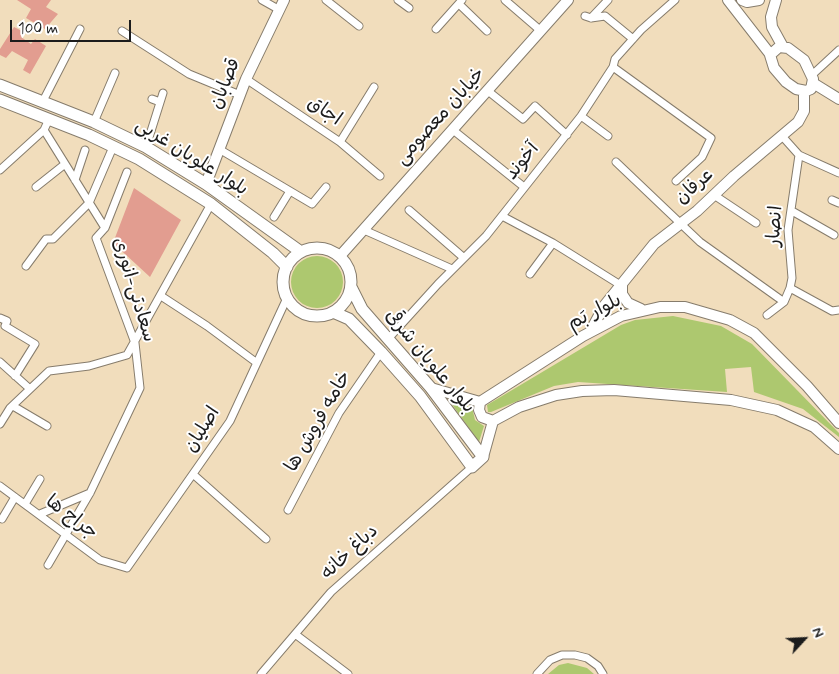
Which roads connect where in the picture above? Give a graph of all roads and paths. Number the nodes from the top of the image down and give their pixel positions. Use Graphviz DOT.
graph roads {
  1 [pos="262,0"];
  2 [pos="326,0"];
  3 [pos="398,0"];
  4 [pos="505,0"];
  5 [pos="566,0"];
  6 [pos="608,0"];
  7 [pos="675,0"];
  8 [pos="728,0"];
  9 [pos="742,0"];
  10 [pos="759,0"];
  11 [pos="776,0"];
  12 [pos="460,2"];
  13 [pos="281,4"];
  14 [pos="409,8"];
  15 [pos="359,26"];
  16 [pos="80,28"];
  17 [pos="436,29"];
  18 [pos="487,30"];
  19 [pos="541,31"];
  20 [pos="122,32"];
  21 [pos="633,39"];
  22 [pos="783,47"];
  23 [pos="839,50"];
  24 [pos="770,54"];
  25 [pos="613,66"];
  26 [pos="115,72"];
  27 [pos="246,79"];
  28 [pos="812,79"];
  29 [pos="0,85"];
  30 [pos="374,87"];
  31 [pos="488,91"];
  32 [pos="804,91"];
  33 [pos="163,93"];
  34 [pos="240,95"];
  35 [pos="152,99"];
  36 [pos="839,99"];
  37 [pos="0,100"];
  38 [pos="43,101"];
  39 [pos="160,102"];
  40 [pos="581,116"];
  41 [pos="94,122"];
  42 [pos="46,124"];
  43 [pos="452,130"];
  44 [pos="567,134"];
  45 [pos="608,136"];
  46 [pos="782,136"];
  47 [pos="340,142"];
  48 [pos="113,147"];
  49 [pos="148,148"];
  50 [pos="219,149"];
  51 [pos="85,150"];
  52 [pos="799,155"];
  53 [pos="144,162"];
  54 [pos="616,162"];
  55 [pos="66,164"];
  56 [pos="0,170"];
  57 [pos="127,172"];
  58 [pos="839,173"];
  59 [pos="380,176"];
  60 [pos="75,180"];
  61 [pos="676,181"];
  62 [pos="206,184"];
  63 [pos="524,186"];
  64 [pos="36,187"];
  65 [pos="326,187"];
  66 [pos="290,191"];
  67 [pos="714,195"];
  68 [pos="832,200"];
  69 [pos="89,203"];
  70 [pos="839,203"];
  71 [pos="211,204"];
  72 [pos="409,210"];
  73 [pos="792,211"];
  74 [pos="502,216"];
  75 [pos="274,217"];
  76 [pos="680,223"];
  77 [pos="756,223"];
  78 [pos="105,228"];
  79 [pos="364,230"];
  80 [pos="834,235"];
  81 [pos="553,243"];
  82 [pos="301,252"];
  83 [pos="340,256"];
  84 [pos="464,258"];
  85 [pos="26,266"];
  86 [pos="287,267"];
  87 [pos="452,269"];
  88 [pos="530,274"];
  89 [pos="622,286"];
  90 [pos="351,287"];
  91 [pos="790,288"];
  92 [pos="161,296"];
  93 [pos="287,298"];
  94 [pos="784,302"];
  95 [pos="641,310"];
  96 [pos="839,310"];
  97 [pos="333,312"];
  98 [pos="767,315"];
  99 [pos="0,318"];
  100 [pos="590,332"];
  101 [pos="388,339"];
  102 [pos="135,343"];
  103 [pos="381,352"];
  104 [pos="0,362"];
  105 [pos="257,363"];
  106 [pos="15,376"];
  107 [pos="431,388"];
  108 [pos="30,389"];
  109 [pos="480,402"];
  110 [pos="13,406"];
  111 [pos="493,421"];
  112 [pos="839,423"];
  113 [pos="0,424"];
  114 [pos="47,426"];
  115 [pos="839,449"];
  116 [pos="483,458"];
  117 [pos="472,466"];
  118 [pos="194,475"];
  119 [pos="40,479"];
  120 [pos="0,486"];
  121 [pos="90,493"];
  122 [pos="15,497"];
  123 [pos="25,504"];
  124 [pos="288,510"];
  125 [pos="40,514"];
  126 [pos="2,519"];
  127 [pos="67,534"];
  128 [pos="266,539"];
  129 [pos="48,565"];
  130 [pos="126,568"];
  131 [pos="295,634"];
  132 [pos="261,674"];
  133 [pos="348,674"];
  134 [pos="537,674"];
  135 [pos="604,674"];
  1 -- 13 [label="street"];
  2 -- 15 [label="street"];
  3 -- 14 [label="street"];
  4 -- 19 [label="street"];
  5 -- 19 [label="main road, خیابان معصومی"];
  6 -- 21 [label="street"];
  7 -- 21 [label="street, آخوند"];
  8 -- 24 [label="main road"];
  9 -- 10 [label="main road"];
  11 -- 22 [label="main road"];
  12 -- 17 [label="street"];
  12 -- 18 [label="street"];
  13 -- 27 [label="main road, قصابان"];
  16 -- 38 [label="street"];
  19 -- 31 [label="main road, خیابان معصومی"];
  20 -- 34 [label="street"];
  21 -- 25 [label="street, آخوند"];
  22 -- 24 [label="main road"];
  22 -- 28 [label="main road"];
  23 -- 28 [label="street"];
  24 -- 32 [label="main road"];
  25 -- 40 [label="street, آخوند"];
  25 -- 61 [label="street"];
  26 -- 41 [label="street"];
  27 -- 34 [label="main road, قصابان"];
  27 -- 47 [label="street, اجاق"];
  28 -- 32 [label="main road"];
  28 -- 36 [label="main road"];
  29 -- 38 [label="main road, بلوار علویان غربی"];
  30 -- 47 [label="street"];
  31 -- 43 [label="main road, خیابان معصومی"];
  31 -- 44 [label="street"];
  32 -- 46 [label="main road, عرفان"];
  33 -- 39 [label="street"];
  34 -- 50 [label="main road, قصابان"];
  35 -- 39 [label="street"];
  37 -- 42 [label="main road, بلوار علویان غربی"];
  38 -- 41 [label="main road, بلوار علویان غربی"];
  39 -- 49 [label="street"];
  40 -- 44 [label="street, آخوند"];
  40 -- 45 [label="street"];
  41 -- 49 [label="main road, بلوار علویان غربی"];
  42 -- 48 [label="main road, بلوار علویان غربی"];
  42 -- 55 [label="street, سعادتی-انوری"];
  42 -- 56 [label="street"];
  43 -- 63 [label="street"];
  43 -- 79 [label="main road, خیابان معصومی"];
  44 -- 63 [label="street, آخوند"];
  46 -- 52 [label="street"];
  46 -- 67 [label="main road, عرفان"];
  47 -- 59 [label="street, اجاق"];
  48 -- 53 [label="main road, بلوار علویان غربی"];
  48 -- 69 [label="street"];
  49 -- 53 [label="main road"];
  49 -- 62 [label="main road, بلوار علویان غربی"];
  50 -- 62 [label="main road, قصابان"];
  50 -- 66 [label="street"];
  51 -- 60 [label="street"];
  52 -- 58 [label="street"];
  52 -- 73 [label="street, انصار"];
  53 -- 71 [label="main road, بلوار علویان غربی"];
  54 -- 76 [label="street"];
  55 -- 60 [label="street, سعادتی-انوری"];
  55 -- 64 [label="street"];
  57 -- 78 [label="street"];
  60 -- 69 [label="street, سعادتی-انوری"];
  62 -- 82 [label="main road, بلوار علویان غربی"];
  63 -- 74 [label="street, آخوند"];
  65 -- 66 [label="street"];
  66 -- 75 [label="street"];
  67 -- 76 [label="main road, عرفان"];
  67 -- 77 [label="street"];
  68 -- 70 [label="street"];
  69 -- 78 [label="street, سعادتی-انوری"];
  69 -- 85 [label="street"];
  71 -- 86 [label="main road, بلوار علویان غربی"];
  71 -- 92 [label="street"];
  72 -- 84 [label="street"];
  73 -- 80 [label="street"];
  73 -- 91 [label="street, انصار"];
  74 -- 81 [label="street"];
  74 -- 84 [label="street, آخوند"];
  76 -- 89 [label="main road, عرفان"];
  76 -- 94 [label="street"];
  78 -- 102 [label="street, سعادتی-انوری"];
  79 -- 83 [label="main road, خیابان معصومی"];
  79 -- 87 [label="street"];
  81 -- 88 [label="street"];
  81 -- 89 [label="street"];
  82 -- 83 [label="main road"];
  82 -- 86 [label="main road"];
  83 -- 90 [label="main road"];
  84 -- 87 [label="street, آخوند"];
  86 -- 93 [label="main road"];
  87 -- 101 [label="street, آخوند"];
  89 -- 95 [label="main road"];
  89 -- 100 [label="main road, عرفان"];
  90 -- 97 [label="main road"];
  90 -- 101 [label="main road, بلوار علویان شرقی"];
  91 -- 94 [label="street, انصار"];
  91 -- 96 [label="street"];
  92 -- 102 [label="street"];
  92 -- 105 [label="street"];
  93 -- 97 [label="main road"];
  93 -- 105 [label="street, اصلیان"];
  94 -- 98 [label="street, انصار"];
  95 -- 100 [label="main road, بلوار بَم"];
  95 -- 112 [label="main road, بلوار بَم"];
  97 -- 103 [label="main road, بلوار علویان شرقی"];
  99 -- 106 [label="street"];
  100 -- 109 [label="main road, بلوار بَم"];
  101 -- 107 [label="main road, بلوار علویان شرقی"];
  102 -- 108 [label="street"];
  102 -- 121 [label="street, سعادتی-انوری"];
  103 -- 117 [label="main road, بلوار علویان شرقی"];
  103 -- 124 [label="street, خامه فروش ها"];
  104 -- 106 [label="street"];
  105 -- 118 [label="street, اصلیان"];
  106 -- 108 [label="street"];
  107 -- 109 [label="main road"];
  107 -- 116 [label="main road, بلوار علویان شرقی"];
  108 -- 110 [label="street"];
  109 -- 111 [label="main road"];
  110 -- 113 [label="street"];
  110 -- 114 [label="street"];
  111 -- 115 [label="main road"];
  111 -- 116 [label="main road"];
  116 -- 117 [label="main road"];
  117 -- 131 [label="street, دباغ خانه"];
  118 -- 128 [label="street"];
  118 -- 130 [label="street, اصلیان"];
  119 -- 123 [label="street"];
  120 -- 122 [label="street, جراح ها"];
  121 -- 125 [label="street"];
  121 -- 127 [label="street, سعادتی-انوری"];
  122 -- 123 [label="street, جراح ها"];
  122 -- 126 [label="street"];
  123 -- 125 [label="street, جراح ها"];
  125 -- 127 [label="street, جراح ها"];
  127 -- 129 [label="street, سعادتی-انوری"];
  127 -- 130 [label="street, جراح ها"];
  131 -- 132 [label="street, دباغ خانه"];
  131 -- 133 [label="street"];
  134 -- 135 [label="street"];
}
